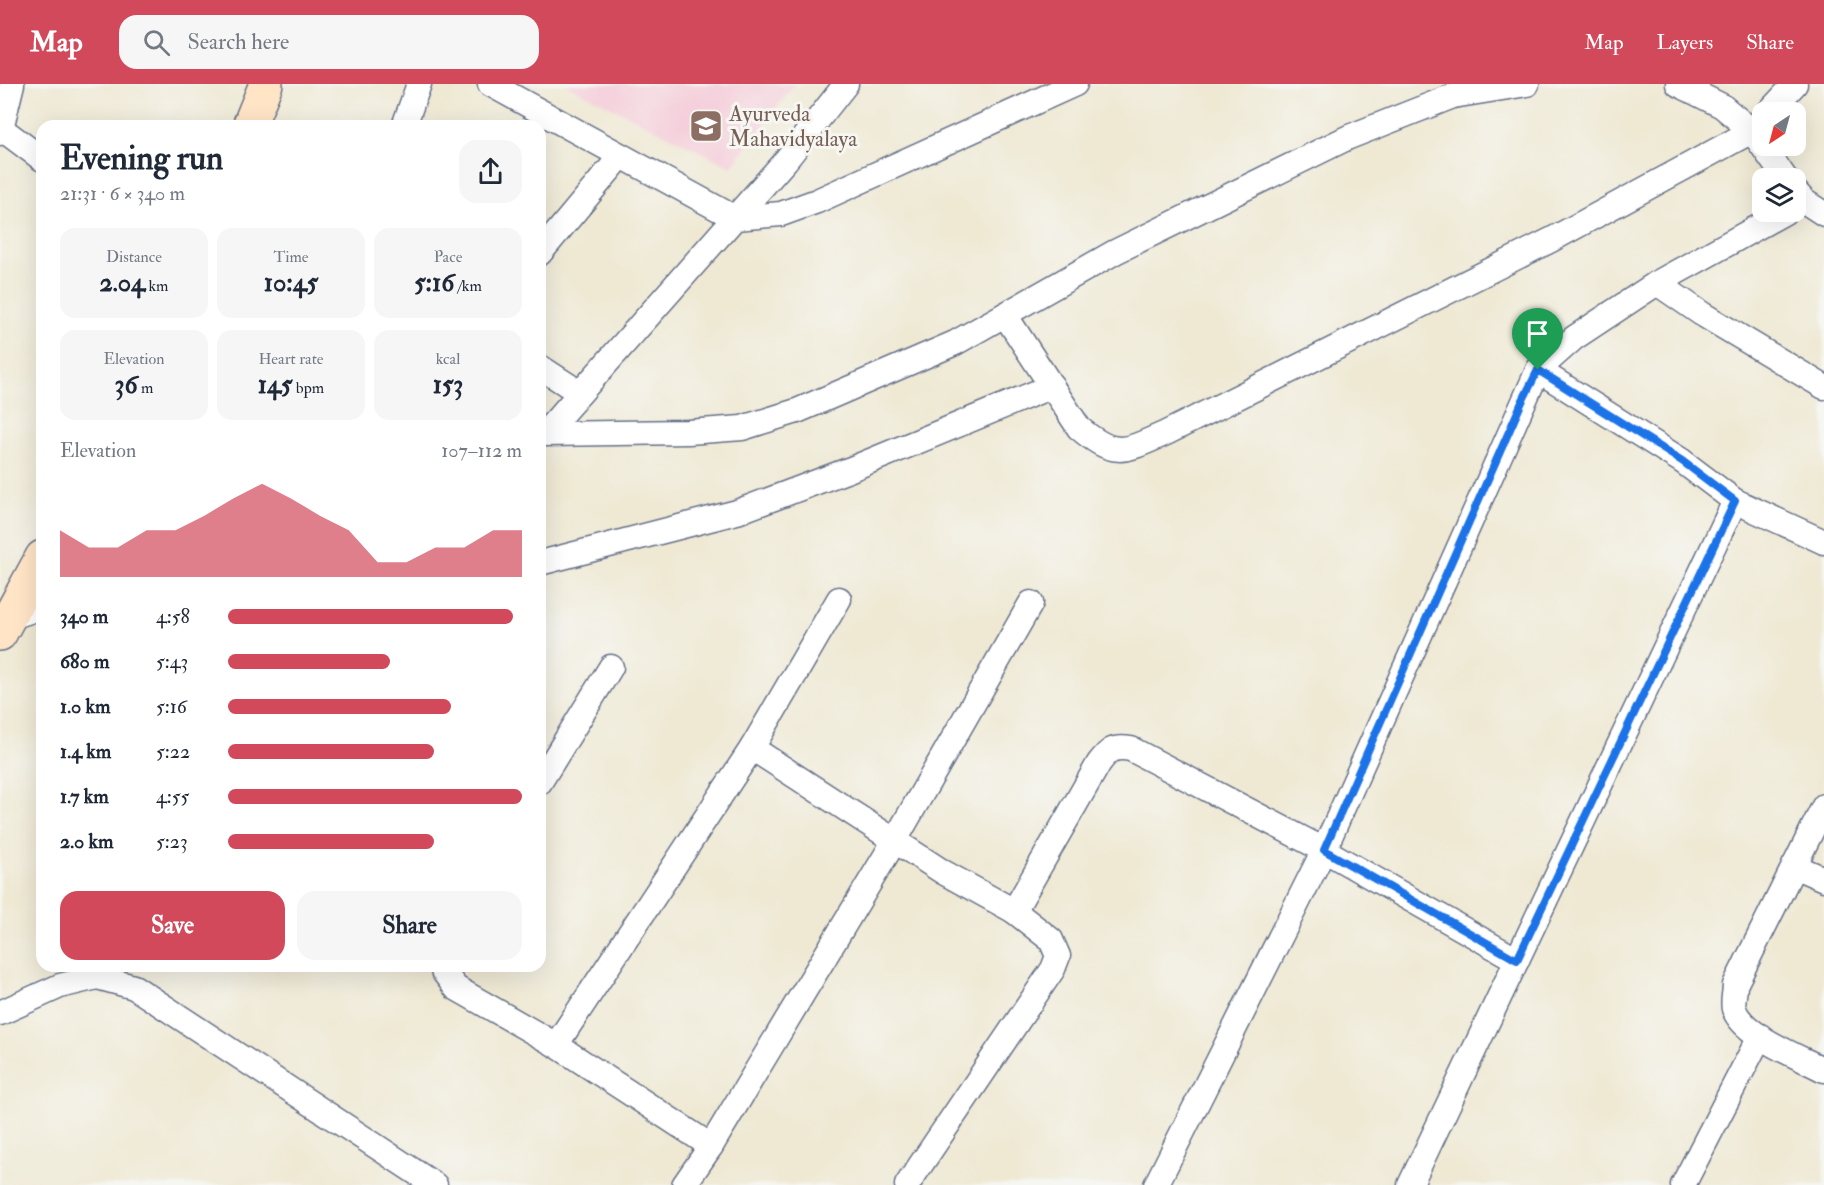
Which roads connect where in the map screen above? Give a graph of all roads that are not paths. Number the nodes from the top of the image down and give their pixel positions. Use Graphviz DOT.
graph roads {
  1 [pos="12,84"];
  2 [pos="266,84"];
  3 [pos="419,84"];
  4 [pos="490,84"];
  5 [pos="846,84"];
  6 [pos="1076,84"];
  7 [pos="1527,84"];
  8 [pos="1678,84"];
  9 [pos="1795,84"];
  10 [pos="1778,102"];
  11 [pos="251,120"];
  12 [pos="406,120"];
  13 [pos="1752,128"];
  14 [pos="1,131"];
  15 [pos="1752,138"];
  16 [pos="36,155"];
  17 [pos="621,156"];
  18 [pos="1806,207"];
  19 [pos="1824,214"];
  20 [pos="735,218"];
  21 [pos="1761,222"];
  22 [pos="546,246"];
  23 [pos="1657,284"];
  24 [pos="1005,315"];
  25 [pos="1538,370"];
  26 [pos="546,371"];
  27 [pos="1052,386"];
  28 [pos="1824,387"];
  29 [pos="580,393"];
  30 [pos="546,430"];
  31 [pos="546,434"];
  32 [pos="1735,501"];
  33 [pos="1824,542"];
  34 [pos="546,562"];
  35 [pos="36,566"];
  36 [pos="838,600"];
  37 [pos="1031,603"];
  38 [pos="36,609"];
  39 [pos="3,621"];
  40 [pos="611,667"];
  41 [pos="753,748"];
  42 [pos="546,772"];
  43 [pos="1824,806"];
  44 [pos="894,842"];
  45 [pos="1324,850"];
  46 [pos="1794,866"];
  47 [pos="1824,879"];
  48 [pos="1014,911"];
  49 [pos="1517,960"];
  50 [pos="444,972"];
  51 [pos="0,1013"];
  52 [pos="1760,1036"];
  53 [pos="556,1044"];
  54 [pos="1824,1070"];
  55 [pos="711,1146"];
  56 [pos="912,1183"];
  57 [pos="435,1185"];
  58 [pos="684,1185"];
  59 [pos="1156,1185"];
  60 [pos="1410,1185"];
  61 [pos="1683,1185"];
  1 -- 14 [label="street"];
  2 -- 11 [label="street"];
  3 -- 12 [label="street"];
  4 -- 17 [label="street"];
  5 -- 20 [label="street"];
  6 -- 20 [label="street"];
  7 -- 24 [label="street"];
  8 -- 13 [label="street"];
  9 -- 10 [label="street"];
  14 -- 16 [label="street"];
  15 -- 27 [label="street"];
  17 -- 20 [label="street"];
  17 -- 22 [label="street"];
  18 -- 19 [label="street"];
  20 -- 29 [label="street"];
  21 -- 23 [label="street"];
  23 -- 25 [label="street"];
  23 -- 28 [label="street"];
  24 -- 27 [label="street"];
  24 -- 31 [label="street"];
  25 -- 32 [label="street"];
  25 -- 45 [label="street"];
  26 -- 29 [label="street"];
  27 -- 34 [label="street"];
  29 -- 30 [label="street"];
  32 -- 33 [label="street"];
  32 -- 49 [label="street"];
  35 -- 39 [label="street"];
  36 -- 41 [label="street"];
  37 -- 44 [label="street"];
  38 -- 39 [label="street"];
  40 -- 42 [label="street"];
  41 -- 44 [label="street"];
  41 -- 53 [label="street"];
  43 -- 46 [label="street"];
  44 -- 48 [label="street"];
  44 -- 55 [label="street"];
  45 -- 48 [label="street"];
  45 -- 49 [label="street"];
  45 -- 59 [label="street"];
  46 -- 47 [label="street"];
  46 -- 52 [label="street"];
  48 -- 56 [label="street"];
  49 -- 60 [label="street"];
  50 -- 53 [label="street"];
  51 -- 57 [label="street"];
  52 -- 54 [label="street"];
  52 -- 61 [label="street"];
  53 -- 55 [label="street"];
  55 -- 58 [label="street"];
}
